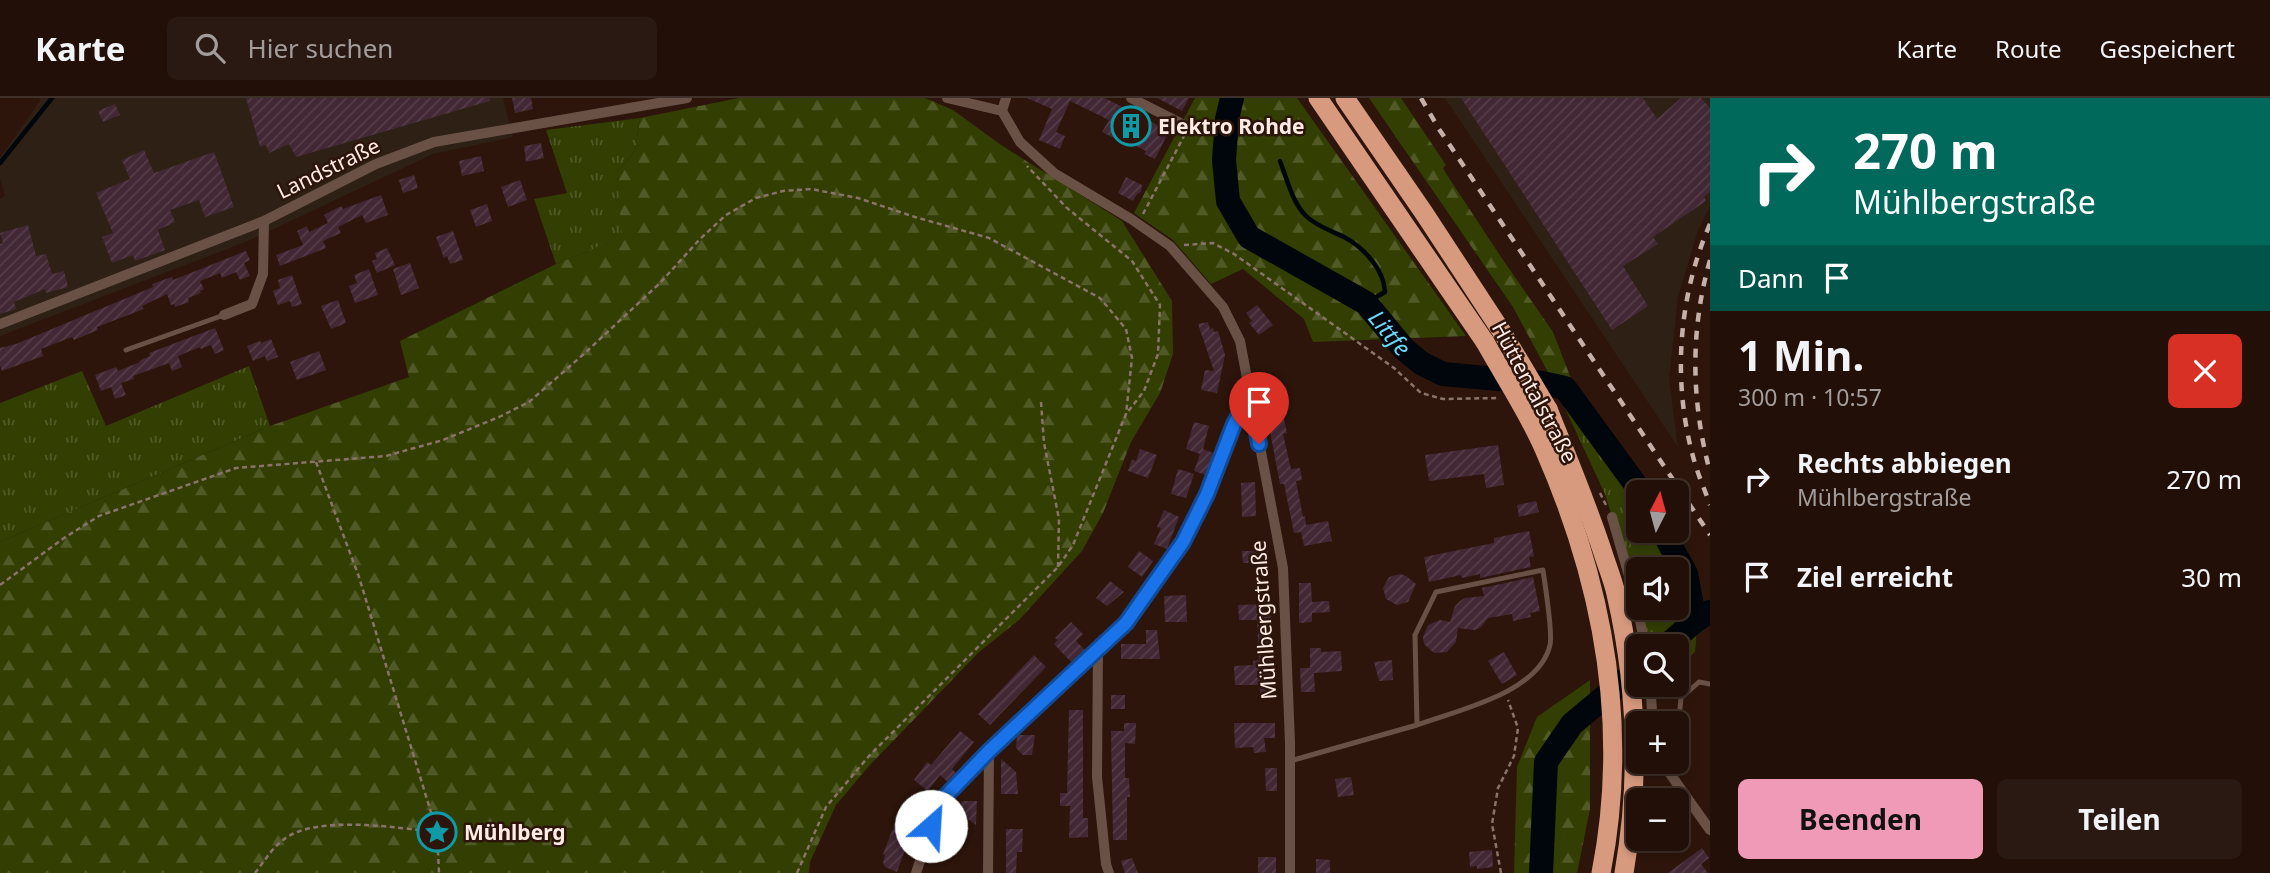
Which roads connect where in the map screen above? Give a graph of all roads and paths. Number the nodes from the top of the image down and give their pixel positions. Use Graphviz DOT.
graph roads {
  1 [pos="687,98"];
  2 [pos="947,98"];
  3 [pos="1006,98"];
  4 [pos="1131,98"];
  5 [pos="1318,98"];
  6 [pos="1347,98"];
  7 [pos="1002,111"];
  8 [pos="1188,127"];
  9 [pos="1021,160"];
  10 [pos="264,221"];
  11 [pos="1138,223"];
  12 [pos="1170,246"];
  13 [pos="224,315"];
  14 [pos="0,324"];
  15 [pos="126,350"];
  16 [pos="1250,394"];
  17 [pos="1501,398"];
  18 [pos="1041,402"];
  19 [pos="1126,414"];
  20 [pos="315,461"];
  21 [pos="1600,492"];
  22 [pos="1612,517"];
  23 [pos="1058,567"];
  24 [pos="0,585"];
  25 [pos="1643,634"];
  26 [pos="1098,649"];
  27 [pos="1710,684"];
  28 [pos="1506,694"];
  29 [pos="1680,711"];
  30 [pos="1417,725"];
  31 [pos="989,751"];
  32 [pos="1290,762"];
  33 [pos="1673,774"];
  34 [pos="1710,830"];
  35 [pos="437,832"];
  36 [pos="255,873"];
  37 [pos="439,873"];
  38 [pos="797,873"];
  39 [pos="916,873"];
  40 [pos="988,873"];
  41 [pos="1109,873"];
  42 [pos="1290,873"];
  43 [pos="1501,873"];
  44 [pos="1601,873"];
  45 [pos="1623,873"];
  1 -- 10 [label="street, Landstraße"];
  2 -- 7 [label="street"];
  3 -- 7 [label="street"];
  4 -- 8 [label="street"];
  5 -- 44 [label="highway, Hüttentalstraße, bridge"];
  6 -- 45 [label="highway, Hüttentalstraße, bridge"];
  7 -- 11 [label="street, Mühlbergstraße"];
  8 -- 11 [label="path"];
  9 -- 19 [label="path"];
  10 -- 13 [label="street"];
  10 -- 14 [label="street, Landstraße"];
  11 -- 12 [label="street, Mühlbergstraße"];
  12 -- 16 [label="street, Mühlbergstraße"];
  12 -- 17 [label="path"];
  13 -- 15 [label="lane"];
  16 -- 26 [label="street"];
  16 -- 32 [label="street, Mühlbergstraße"];
  18 -- 23 [label="path"];
  19 -- 20 [label="path"];
  19 -- 23 [label="path"];
  20 -- 24 [label="path"];
  20 -- 35 [label="path"];
  21 -- 22 [label="path"];
  22 -- 25 [label="street"];
  23 -- 38 [label="path"];
  26 -- 31 [label="street"];
  26 -- 41 [label="street"];
  27 -- 29 [label="lane"];
  28 -- 30 [label="lane"];
  28 -- 30 [label="lane"];
  28 -- 43 [label="path"];
  30 -- 32 [label="lane"];
  31 -- 39 [label="street"];
  31 -- 40 [label="street"];
  32 -- 42 [label="street, Mühlbergstraße"];
  33 -- 34 [label="street"];
  35 -- 36 [label="path"];
  35 -- 37 [label="path"];
}
